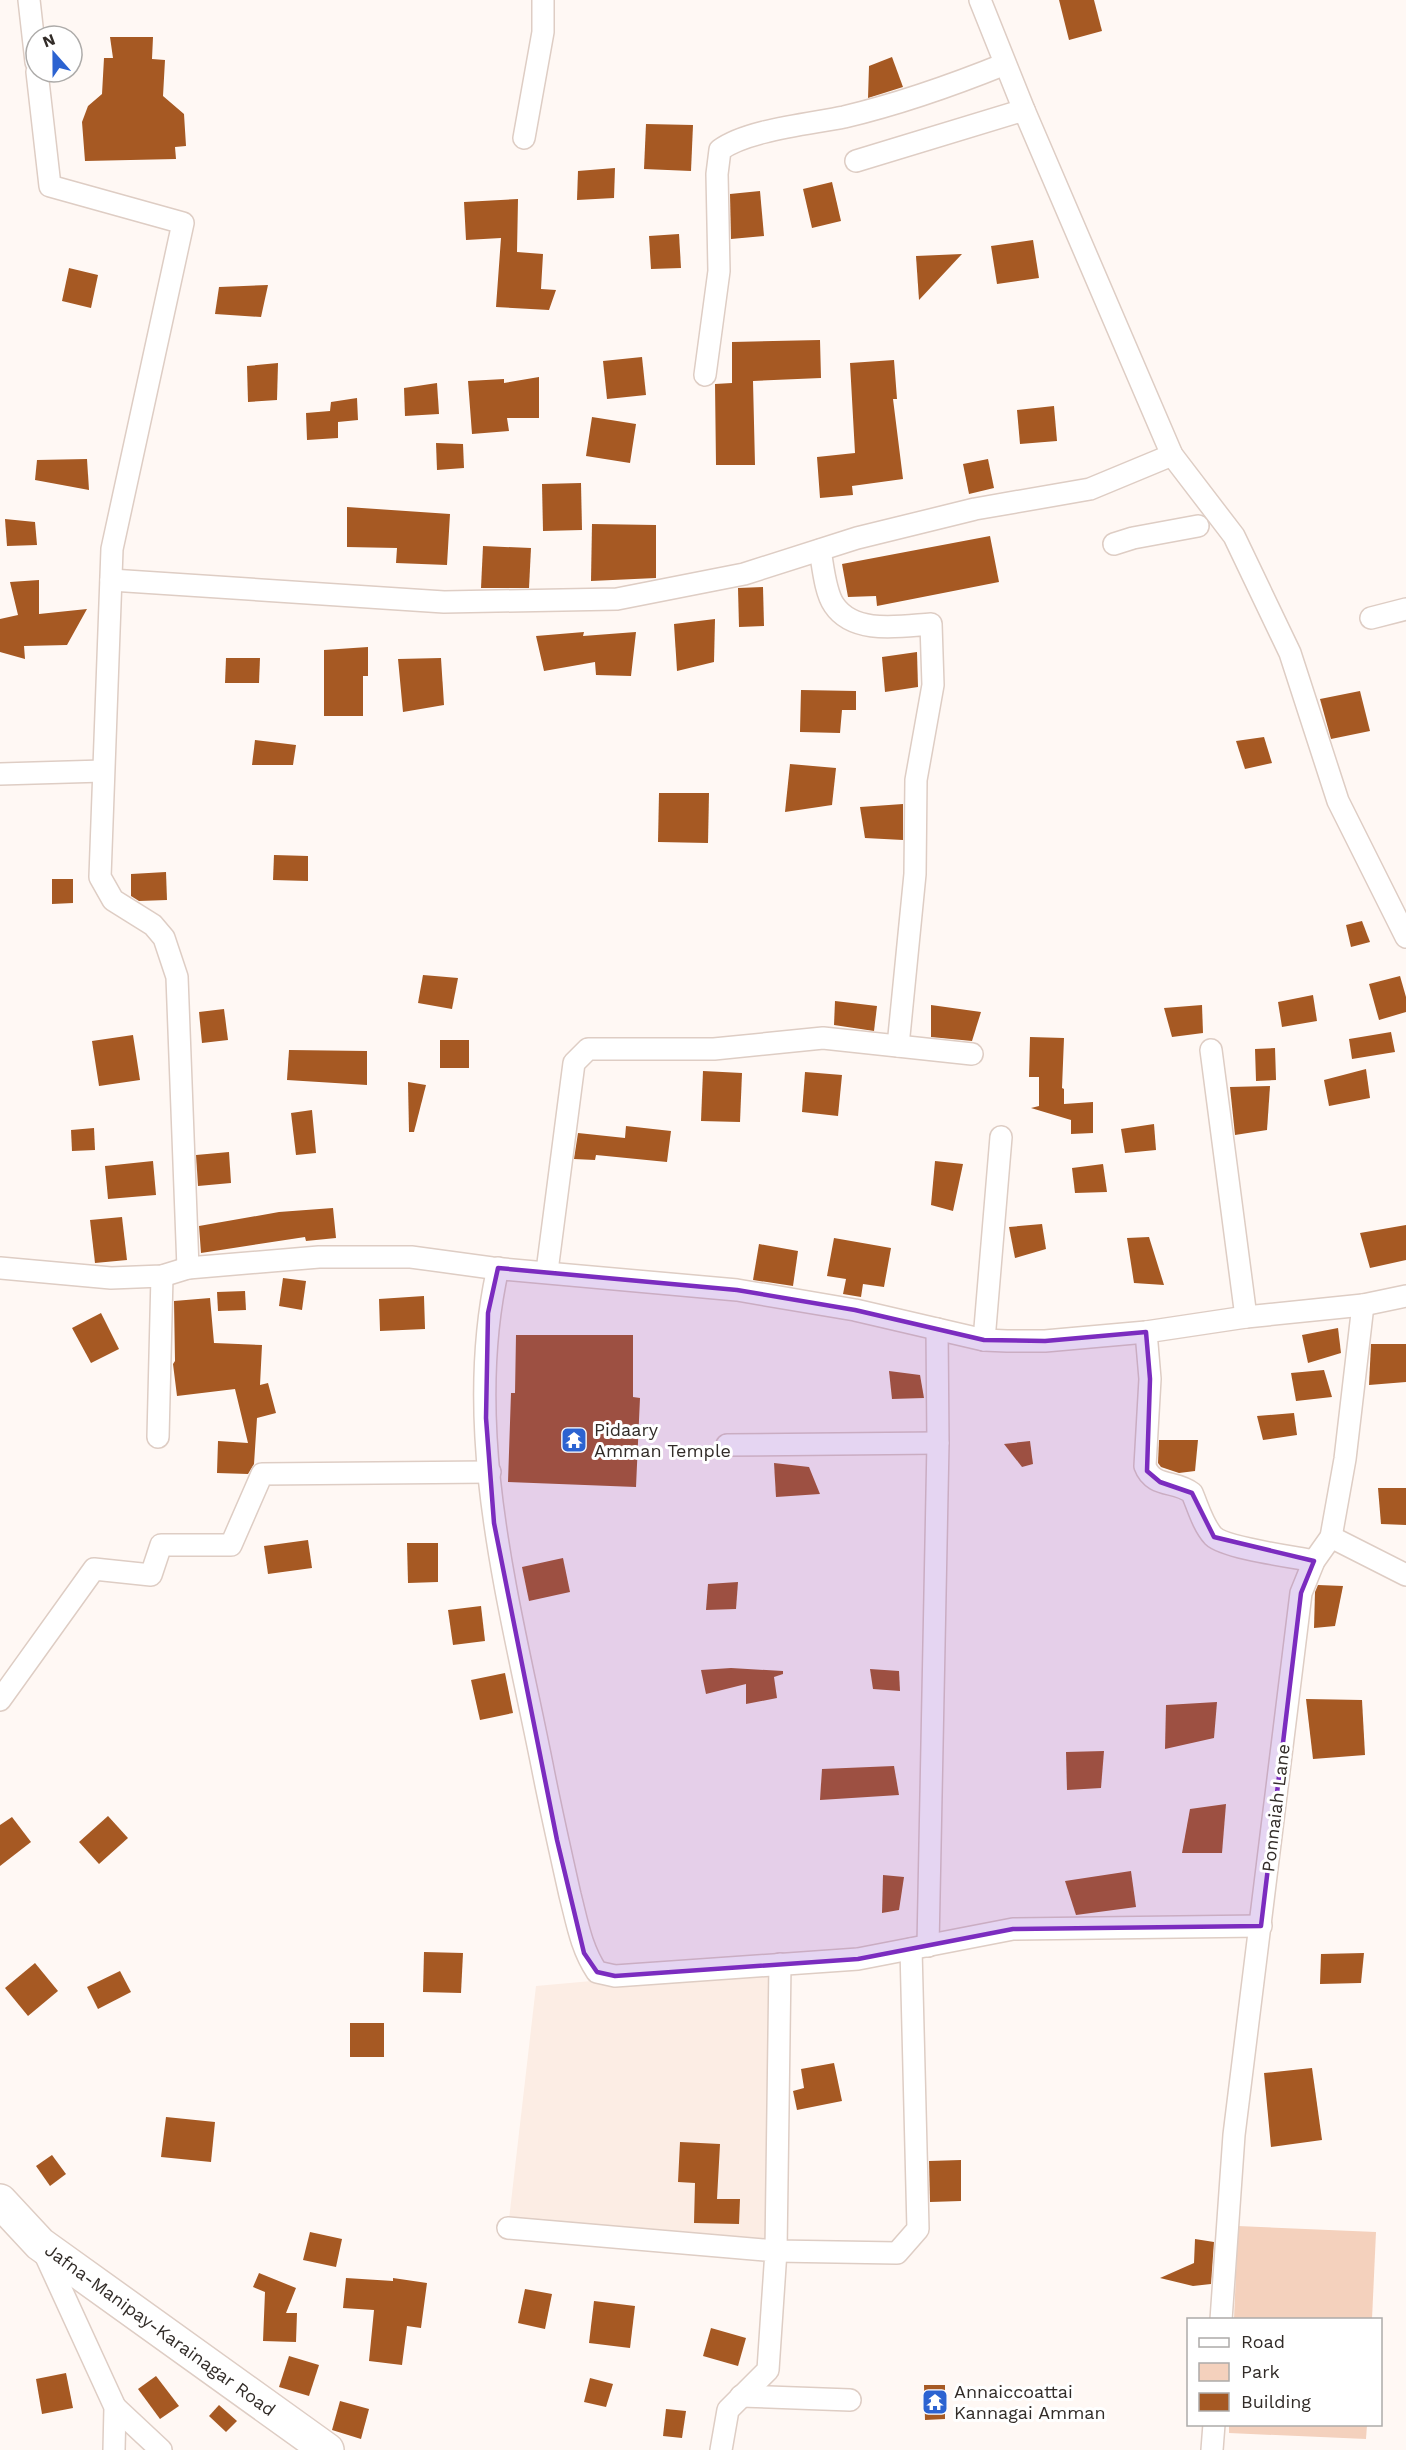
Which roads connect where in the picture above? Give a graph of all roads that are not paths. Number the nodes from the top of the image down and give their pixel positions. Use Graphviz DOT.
graph roads {
  1 [pos="29,0"];
  2 [pos="543,0"];
  3 [pos="980,0"];
  4 [pos="32,24"];
  5 [pos="1005,64"];
  6 [pos="38,84"];
  7 [pos="1024,110"];
  8 [pos="524,138"];
  9 [pos="856,161"];
  10 [pos="705,375"];
  11 [pos="1172,455"];
  12 [pos="1197,526"];
  13 [pos="1114,544"];
  14 [pos="819,550"];
  15 [pos="111,580"];
  16 [pos="1406,609"];
  17 [pos="1371,618"];
  18 [pos="103,771"];
  19 [pos="0,774"];
  20 [pos="1406,937"];
  21 [pos="898,1046"];
  22 [pos="1211,1050"];
  23 [pos="972,1054"];
  24 [pos="1000,1137"];
  25 [pos="0,1268"];
  26 [pos="188,1268"];
  27 [pos="498,1268"];
  28 [pos="547,1271"];
  29 [pos="162,1276"];
  30 [pos="1406,1296"];
  31 [pos="1363,1305"];
  32 [pos="1246,1317"];
  33 [pos="937,1329"];
  34 [pos="1146,1332"];
  35 [pos="984,1340"];
  36 [pos="158,1437"];
  37 [pos="938,1443"];
  38 [pos="727,1444"];
  39 [pos="490,1472"];
  40 [pos="1331,1537"];
  41 [pos="1314,1561"];
  42 [pos="1406,1575"];
  43 [pos="0,1700"];
  44 [pos="1261,1926"];
  45 [pos="920,1948"];
  46 [pos="780,1964"];
  47 [pos="0,2201"];
  48 [pos="508,2228"];
  49 [pos="40,2244"];
  50 [pos="776,2251"];
  51 [pos="1221,2318"];
  52 [pos="741,2396"];
  53 [pos="850,2400"];
  54 [pos="115,2408"];
  55 [pos="1214,2426"];
  56 [pos="114,2450"];
  57 [pos="161,2450"];
  58 [pos="327,2450"];
  59 [pos="721,2450"];
  60 [pos="1212,2450"];
  1 -- 4 [label="street"];
  2 -- 8 [label="street"];
  3 -- 5 [label="street"];
  5 -- 7 [label="street"];
  5 -- 10 [label="street"];
  6 -- 15 [label="street"];
  7 -- 9 [label="street"];
  7 -- 11 [label="street"];
  11 -- 14 [label="street"];
  11 -- 20 [label="street"];
  12 -- 13 [label="street"];
  14 -- 15 [label="street"];
  14 -- 21 [label="street"];
  15 -- 18 [label="street"];
  16 -- 17 [label="street"];
  18 -- 19 [label="street"];
  18 -- 26 [label="street"];
  21 -- 23 [label="street"];
  21 -- 28 [label="street"];
  22 -- 32 [label="street"];
  24 -- 35 [label="street"];
  25 -- 29 [label="street"];
  26 -- 27 [label="street"];
  26 -- 29 [label="street"];
  27 -- 28 [label="street"];
  27 -- 39 [label="street"];
  28 -- 33 [label="street"];
  29 -- 36 [label="street"];
  30 -- 31 [label="street"];
  31 -- 32 [label="street"];
  31 -- 40 [label="street, Ponnaiah Lane"];
  32 -- 34 [label="street"];
  33 -- 35 [label="street"];
  33 -- 37 [label="street"];
  34 -- 35 [label="street"];
  34 -- 41 [label="street"];
  37 -- 38 [label="street"];
  37 -- 45 [label="street"];
  39 -- 43 [label="street"];
  39 -- 46 [label="street"];
  40 -- 41 [label="street, Ponnaiah Lane"];
  40 -- 42 [label="street"];
  41 -- 44 [label="street, Ponnaiah Lane"];
  44 -- 45 [label="street"];
  44 -- 51 [label="street, Ponnaiah Lane"];
  45 -- 46 [label="street"];
  45 -- 50 [label="street"];
  46 -- 50 [label="street"];
  47 -- 49 [label="main road, Jafna-Manipay-Karainagar Road"];
  48 -- 50 [label="street"];
  49 -- 54 [label="street"];
  49 -- 58 [label="main road, Jafna-Manipay-Karainagar Road"];
  50 -- 52 [label="street"];
  52 -- 53 [label="street"];
  52 -- 59 [label="street"];
  54 -- 56 [label="street"];
  54 -- 57 [label="street"];
  55 -- 60 [label="street"];
}
